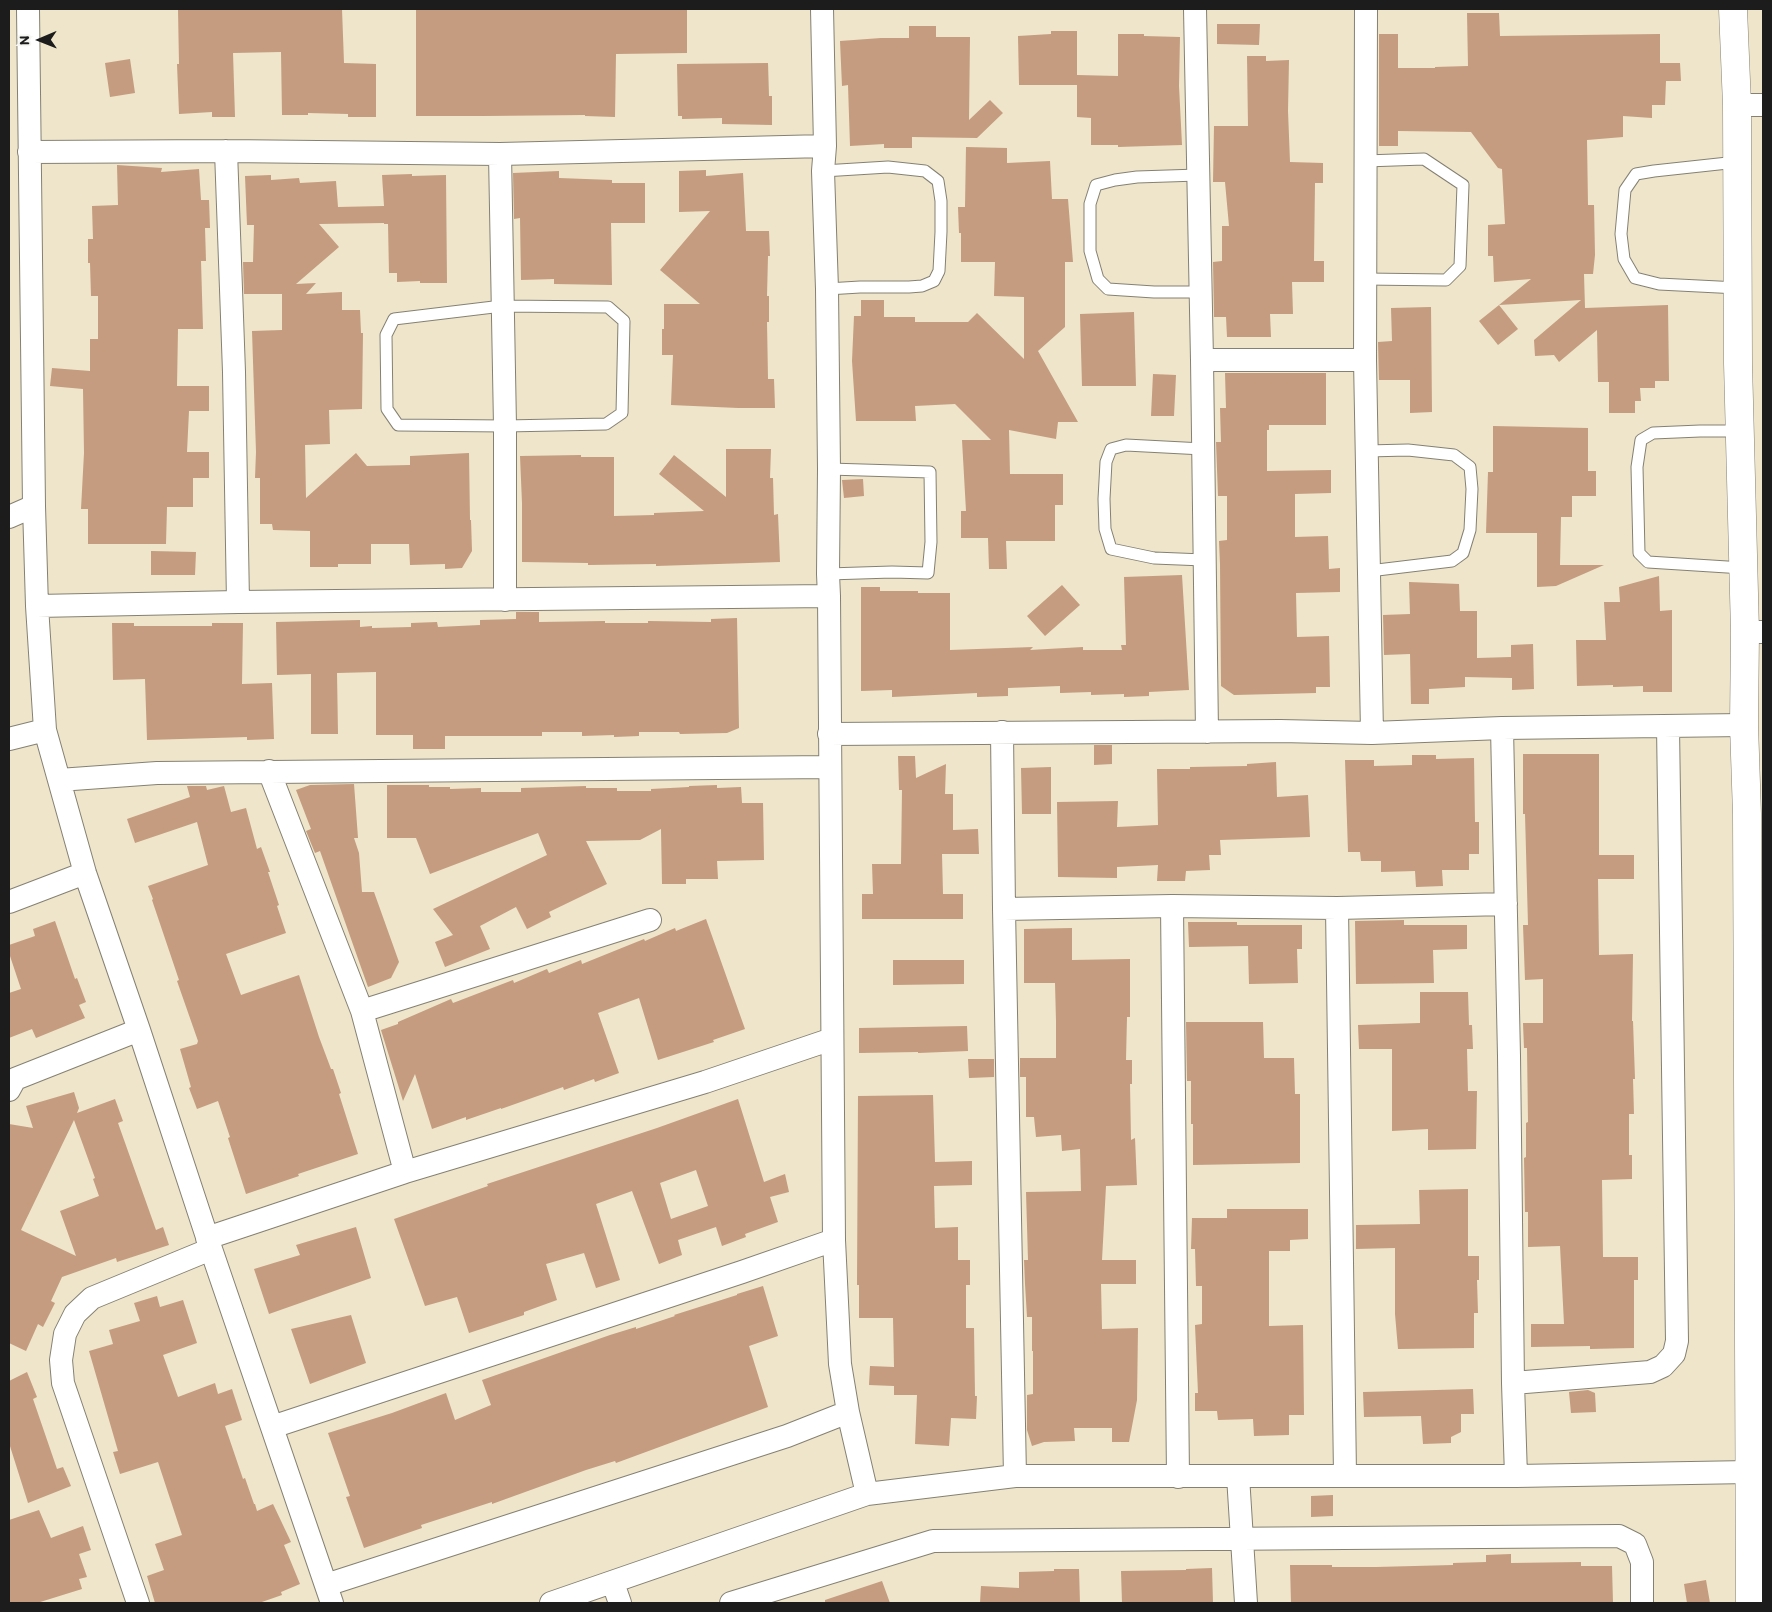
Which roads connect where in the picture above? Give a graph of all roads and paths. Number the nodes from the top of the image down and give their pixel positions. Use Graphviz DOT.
graph roads {
  1 [pos="28,9"];
  2 [pos="822,9"];
  3 [pos="1195,9"];
  4 [pos="1366,9"];
  5 [pos="1733,9"];
  6 [pos="1750,105"];
  7 [pos="825,146"];
  8 [pos="226,151"];
  9 [pos="29,152"];
  10 [pos="500,154"];
  11 [pos="1365,161"];
  12 [pos="1737,162"];
  13 [pos="823,171"];
  14 [pos="1198,175"];
  15 [pos="1365,279"];
  16 [pos="1738,288"];
  17 [pos="827,289"];
  18 [pos="1201,292"];
  19 [pos="502,306"];
  20 [pos="1202,360"];
  21 [pos="1365,360"];
  22 [pos="504,426"];
  23 [pos="1740,431"];
  24 [pos="1203,449"];
  25 [pos="1367,451"];
  26 [pos="829,469"];
  27 [pos="34,506"];
  28 [pos="9,517"];
  29 [pos="1204,560"];
  30 [pos="1743,568"];
  31 [pos="1369,571"];
  32 [pos="828,585"];
  33 [pos="505,600"];
  34 [pos="238,602"];
  35 [pos="37,606"];
  36 [pos="1754,632"];
  37 [pos="1744,725"];
  38 [pos="1668,727"];
  39 [pos="1502,728"];
  40 [pos="45,730"];
  41 [pos="1002,732"];
  42 [pos="1207,732"];
  43 [pos="1372,733"];
  44 [pos="829,734"];
  45 [pos="9,740"];
  46 [pos="830,767"];
  47 [pos="268,771"];
  48 [pos="60,780"];
  49 [pos="1755,814"];
  50 [pos="85,874"];
  51 [pos="9,902"];
  52 [pos="1506,904"];
  53 [pos="1172,906"];
  54 [pos="1337,908"];
  55 [pos="1004,909"];
  56 [pos="650,920"];
  57 [pos="362,1011"];
  58 [pos="139,1030"];
  59 [pos="832,1039"];
  60 [pos="9,1090"];
  61 [pos="405,1172"];
  62 [pos="834,1240"];
  63 [pos="209,1244"];
  64 [pos="1513,1383"];
  65 [pos="848,1412"];
  66 [pos="272,1428"];
  67 [pos="1750,1472"];
  68 [pos="1015,1476"];
  69 [pos="1238,1476"];
  70 [pos="1345,1476"];
  71 [pos="1516,1476"];
  72 [pos="1178,1477"];
  73 [pos="867,1494"];
  74 [pos="1242,1539"];
  75 [pos="616,1593"];
  76 [pos="329,1594"];
  77 [pos="138,1603"];
  78 [pos="551,1603"];
  79 [pos="731,1603"];
  80 [pos="1246,1603"];
  81 [pos="1642,1603"];
  82 [pos="1750,1603"];
  1 -- 9 [label="street"];
  2 -- 7 [label="street"];
  3 -- 14 [label="street"];
  4 -- 11 [label="street"];
  5 -- 6 [label="street"];
  6 -- 12 [label="street"];
  7 -- 10 [label="street"];
  7 -- 13 [label="street"];
  8 -- 9 [label="street"];
  8 -- 10 [label="street"];
  8 -- 34 [label="street"];
  9 -- 27 [label="street"];
  10 -- 19 [label="street"];
  11 -- 15 [label="street"];
  11 -- 15 [label="lane"];
  12 -- 16 [label="street"];
  12 -- 16 [label="lane"];
  13 -- 17 [label="street"];
  13 -- 17 [label="lane"];
  14 -- 18 [label="street"];
  14 -- 18 [label="lane"];
  15 -- 21 [label="street"];
  16 -- 23 [label="street"];
  17 -- 26 [label="street"];
  18 -- 20 [label="street"];
  19 -- 22 [label="street"];
  19 -- 22 [label="lane"];
  19 -- 22 [label="lane"];
  20 -- 21 [label="street"];
  20 -- 24 [label="street"];
  21 -- 25 [label="street"];
  22 -- 33 [label="street"];
  23 -- 30 [label="street"];
  23 -- 30 [label="lane"];
  24 -- 29 [label="street"];
  24 -- 29 [label="lane"];
  25 -- 31 [label="street"];
  25 -- 31 [label="lane"];
  26 -- 32 [label="street"];
  26 -- 32 [label="lane"];
  27 -- 28 [label="street"];
  27 -- 35 [label="street"];
  29 -- 42 [label="street"];
  30 -- 36 [label="street"];
  31 -- 43 [label="street"];
  32 -- 33 [label="street"];
  32 -- 44 [label="street"];
  33 -- 34 [label="street"];
  34 -- 35 [label="street"];
  35 -- 40 [label="street"];
  36 -- 37 [label="street"];
  37 -- 38 [label="street"];
  37 -- 49 [label="street"];
  38 -- 39 [label="street"];
  38 -- 64 [label="street"];
  39 -- 43 [label="street"];
  39 -- 52 [label="street"];
  40 -- 45 [label="street"];
  40 -- 48 [label="street"];
  41 -- 42 [label="street"];
  41 -- 44 [label="street"];
  41 -- 55 [label="street"];
  42 -- 43 [label="street"];
  44 -- 46 [label="street"];
  46 -- 47 [label="street"];
  46 -- 59 [label="street"];
  47 -- 48 [label="street"];
  47 -- 57 [label="street"];
  48 -- 50 [label="street"];
  49 -- 67 [label="street"];
  50 -- 51 [label="street"];
  50 -- 58 [label="street"];
  52 -- 54 [label="street"];
  52 -- 64 [label="street"];
  53 -- 54 [label="street"];
  53 -- 55 [label="street"];
  53 -- 72 [label="street"];
  54 -- 70 [label="street"];
  55 -- 68 [label="street"];
  56 -- 57 [label="street"];
  57 -- 61 [label="street"];
  58 -- 60 [label="street"];
  58 -- 63 [label="street"];
  59 -- 61 [label="street"];
  59 -- 62 [label="street"];
  61 -- 63 [label="street"];
  62 -- 65 [label="street"];
  62 -- 66 [label="street"];
  63 -- 66 [label="street"];
  63 -- 77 [label="street"];
  64 -- 71 [label="street"];
  65 -- 73 [label="street"];
  65 -- 76 [label="street"];
  66 -- 76 [label="street"];
  67 -- 71 [label="street"];
  67 -- 82 [label="street"];
  68 -- 72 [label="street"];
  68 -- 73 [label="street"];
  69 -- 70 [label="street"];
  69 -- 72 [label="street"];
  69 -- 74 [label="street"];
  70 -- 71 [label="street"];
  73 -- 75 [label="street"];
  74 -- 79 [label="street"];
  74 -- 80 [label="street"];
  74 -- 81 [label="street"];
  75 -- 78 [label="street"];
}
